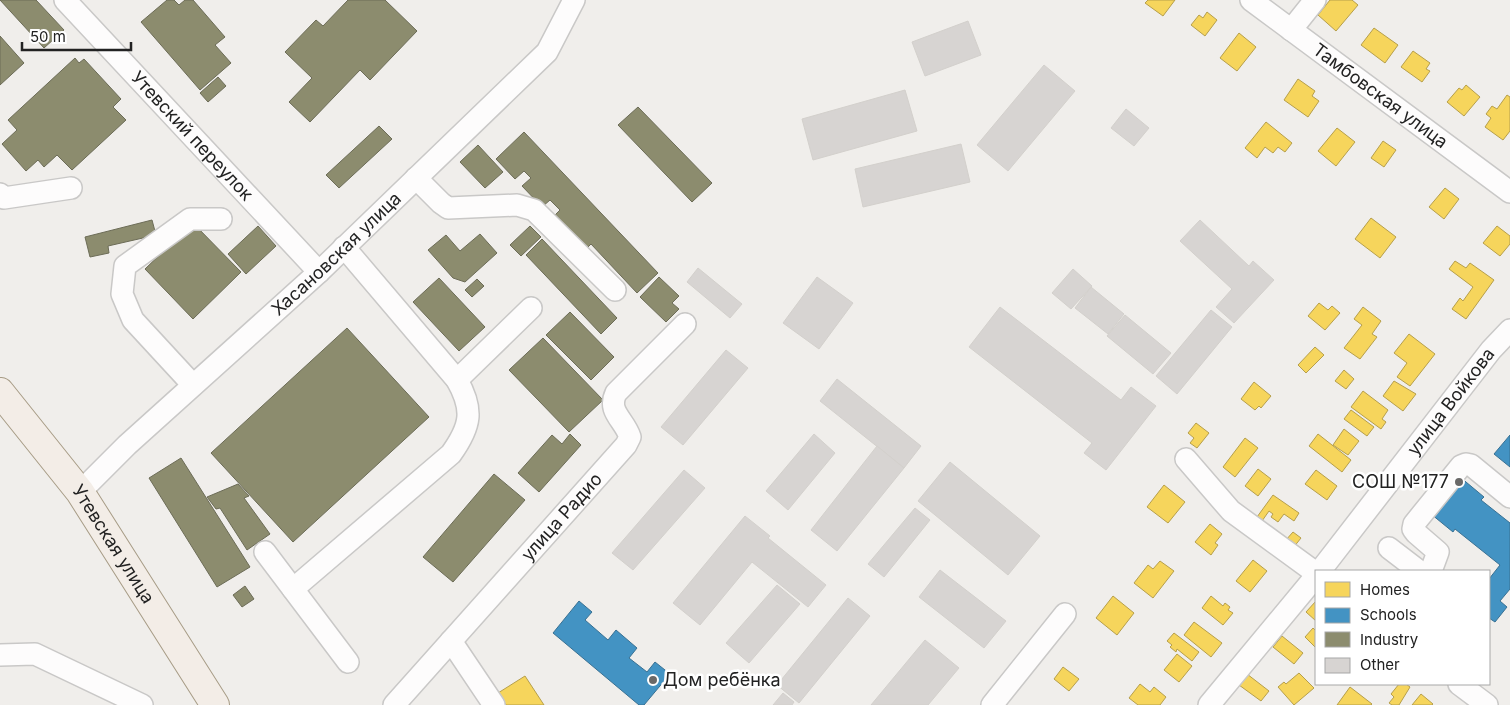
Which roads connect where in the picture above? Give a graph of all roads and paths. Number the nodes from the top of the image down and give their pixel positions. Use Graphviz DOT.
graph roads {
  1 [pos="65,0"];
  2 [pos="574,0"];
  3 [pos="1250,0"];
  4 [pos="1316,0"];
  5 [pos="1291,30"];
  6 [pos="416,178"];
  7 [pos="71,188"];
  8 [pos="1510,192"];
  9 [pos="0,194"];
  10 [pos="222,219"];
  11 [pos="344,247"];
  12 [pos="319,272"];
  13 [pos="614,290"];
  14 [pos="531,308"];
  15 [pos="684,324"];
  16 [pos="1510,330"];
  17 [pos="457,380"];
  18 [pos="193,385"];
  19 [pos="0,392"];
  20 [pos="1186,459"];
  21 [pos="80,492"];
  22 [pos="1510,497"];
  23 [pos="1389,548"];
  24 [pos="265,552"];
  25 [pos="1321,570"];
  26 [pos="1418,570"];
  27 [pos="1431,570"];
  28 [pos="1315,573"];
  29 [pos="1315,575"];
  30 [pos="293,589"];
  31 [pos="1065,614"];
  32 [pos="451,641"];
  33 [pos="0,655"];
  34 [pos="348,662"];
  35 [pos="1460,685"];
  36 [pos="142,705"];
  37 [pos="215,705"];
  38 [pos="394,705"];
  39 [pos="494,705"];
  40 [pos="992,705"];
  41 [pos="1209,705"];
  42 [pos="1486,705"];
  1 -- 12 [label="street, Утевский переулок"];
  2 -- 6 [label="street, Хасановская улица"];
  3 -- 5 [label="street, Тамбовская улица"];
  4 -- 5 [label="street"];
  5 -- 8 [label="street, Тамбовская улица"];
  6 -- 11 [label="street, Хасановская улица"];
  6 -- 13 [label="street"];
  7 -- 9 [label="street"];
  10 -- 18 [label="street"];
  11 -- 12 [label="street, Хасановская улица"];
  11 -- 17 [label="street"];
  12 -- 18 [label="street, Хасановская улица"];
  14 -- 17 [label="street"];
  15 -- 32 [label="street, улица Радио"];
  16 -- 25 [label="street, улица Войкова"];
  17 -- 30 [label="street"];
  18 -- 21 [label="street, Хасановская улица"];
  19 -- 21 [label="main road, Утевская улица"];
  20 -- 28 [label="street"];
  21 -- 37 [label="main road, Утевская улица"];
  22 -- 27 [label="street"];
  23 -- 26 [label="street"];
  24 -- 30 [label="street"];
  29 -- 41 [label="street"];
  30 -- 34 [label="street"];
  31 -- 40 [label="street"];
  32 -- 38 [label="street, улица Радио"];
  32 -- 39 [label="street"];
  33 -- 36 [label="street"];
  35 -- 42 [label="street"];
}
